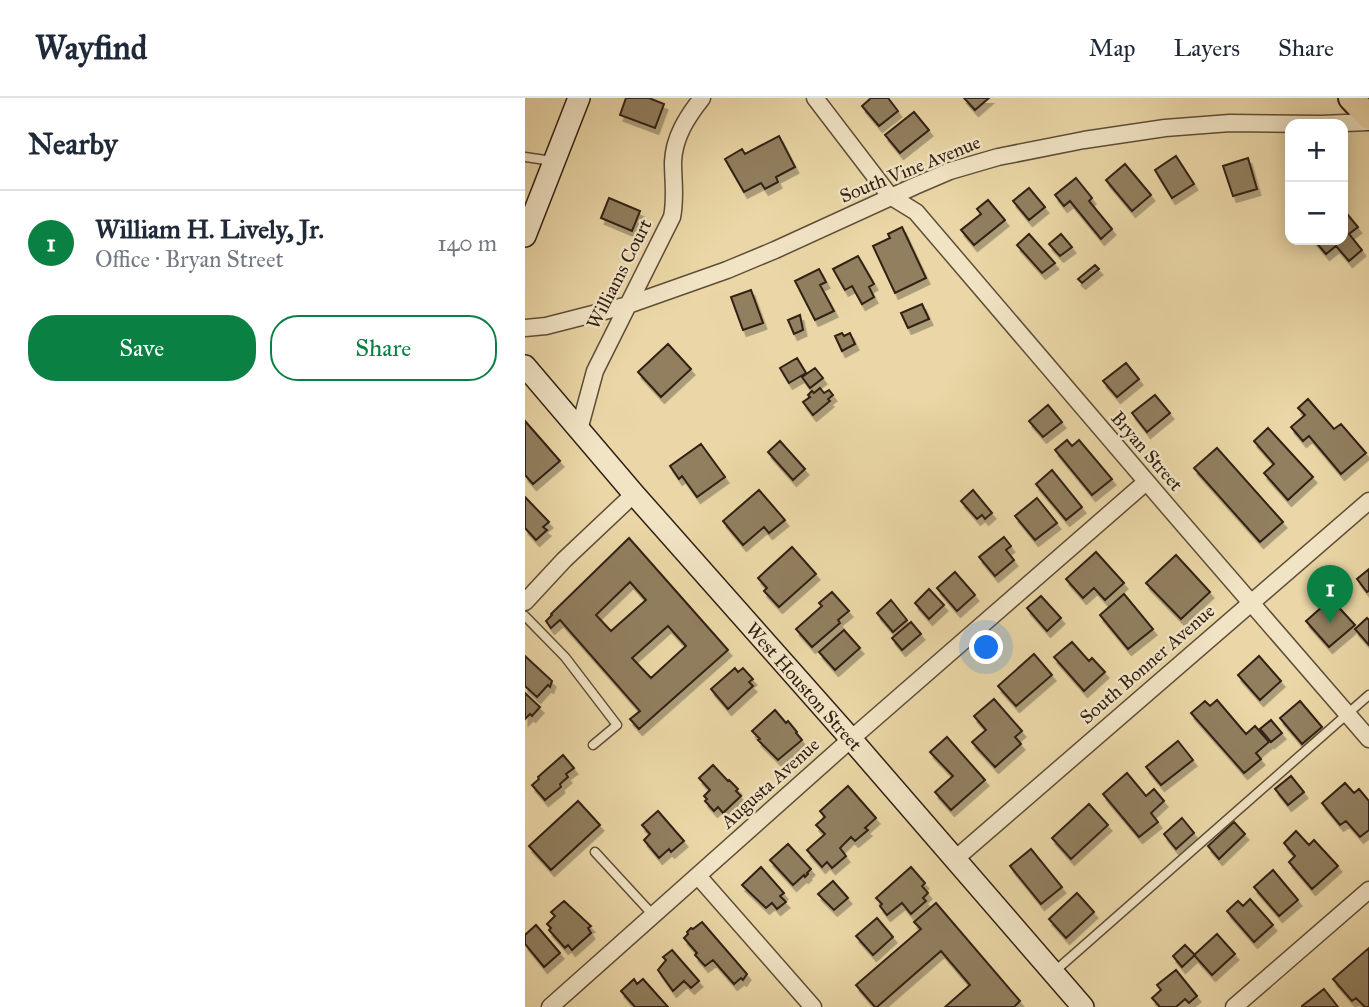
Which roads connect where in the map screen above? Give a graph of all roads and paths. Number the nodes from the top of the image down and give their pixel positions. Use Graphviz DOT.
graph roads {
  1 [pos="579,98"];
  2 [pos="702,98"];
  3 [pos="1351,98"];
  4 [pos="815,101"];
  5 [pos="1369,120"];
  6 [pos="525,157"];
  7 [pos="555,161"];
  8 [pos="890,196"];
  9 [pos="527,226"];
  10 [pos="628,305"];
  11 [pos="525,328"];
  12 [pos="525,366"];
  13 [pos="579,430"];
  14 [pos="1146,482"];
  15 [pos="634,494"];
  16 [pos="1369,501"];
  17 [pos="525,602"];
  18 [pos="1252,602"];
  19 [pos="525,616"];
  20 [pos="1369,695"];
  21 [pos="1348,714"];
  22 [pos="1369,738"];
  23 [pos="851,740"];
  24 [pos="593,745"];
  25 [pos="595,852"];
  26 [pos="954,860"];
  27 [pos="698,876"];
  28 [pos="1369,890"];
  29 [pos="653,915"];
  30 [pos="1053,973"];
  31 [pos="550,1007"];
  32 [pos="813,1007"];
  33 [pos="1083,1007"];
  34 [pos="1234,1007"];
  1 -- 7 [label="street"];
  2 -- 10 [label="street, Williams Court"];
  3 -- 5 [label="main road"];
  4 -- 8 [label="street"];
  5 -- 8 [label="street, South Vine Avenue"];
  6 -- 7 [label="lane"];
  7 -- 9 [label="street"];
  8 -- 10 [label="street, South Vine Avenue"];
  8 -- 14 [label="street, Bryan Street"];
  10 -- 11 [label="street, South Vine Avenue"];
  10 -- 13 [label="street, Williams Court"];
  12 -- 13 [label="street, West Houston Street"];
  13 -- 15 [label="street, West Houston Street"];
  14 -- 18 [label="street, Bryan Street"];
  14 -- 23 [label="street, Augusta Avenue"];
  15 -- 17 [label="street"];
  15 -- 23 [label="street, West Houston Street"];
  16 -- 18 [label="street, South Bonner Avenue"];
  18 -- 21 [label="street, Bryan Street"];
  18 -- 26 [label="street, South Bonner Avenue"];
  19 -- 24 [label="lane"];
  20 -- 21 [label="lane"];
  21 -- 22 [label="street, Bryan Street"];
  21 -- 30 [label="lane"];
  23 -- 26 [label="street, West Houston Street"];
  23 -- 27 [label="street, Augusta Avenue"];
  25 -- 29 [label="lane"];
  26 -- 30 [label="street, West Houston Street"];
  27 -- 29 [label="street, Augusta Avenue"];
  27 -- 32 [label="street"];
  28 -- 34 [label="street"];
  29 -- 31 [label="street, Augusta Avenue"];
  30 -- 33 [label="street, West Houston Street"];
}
